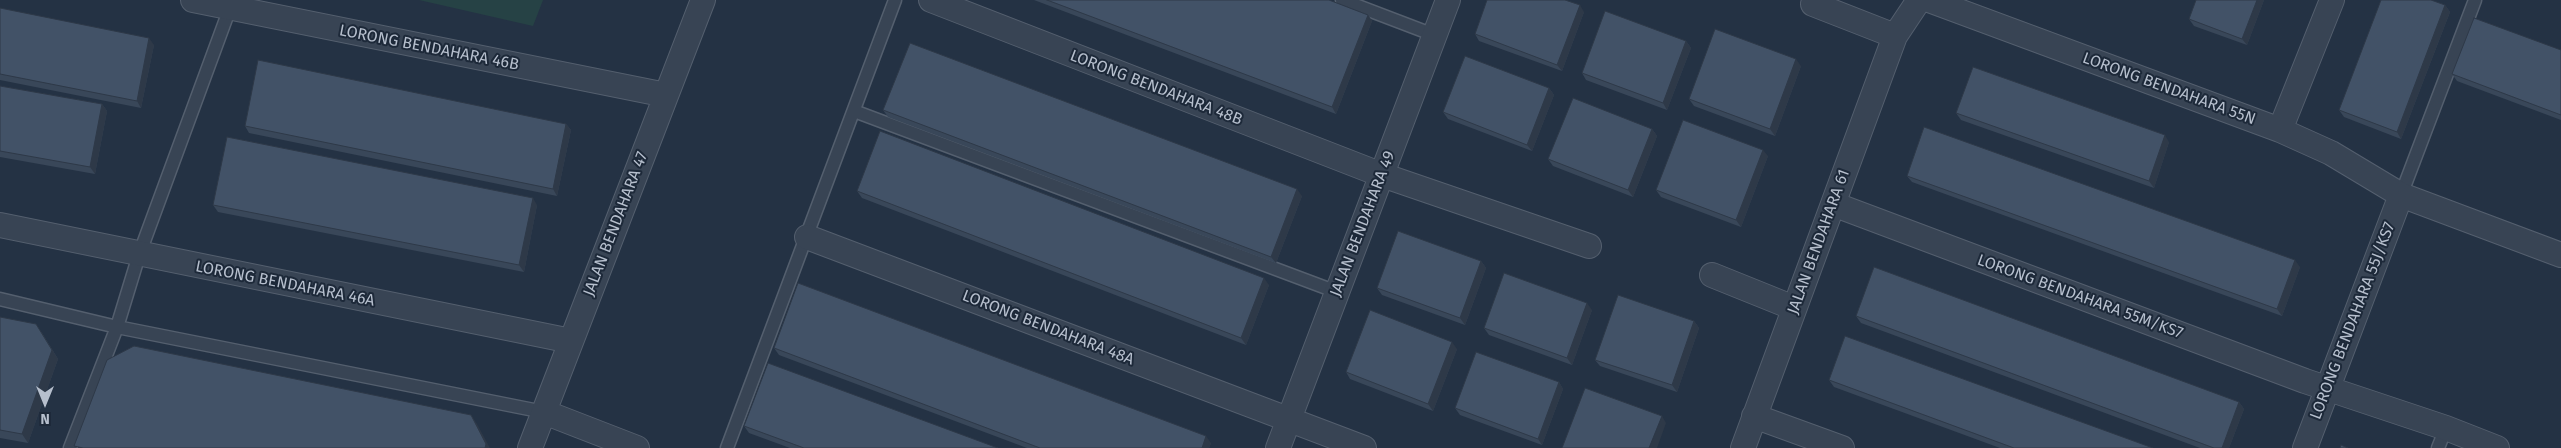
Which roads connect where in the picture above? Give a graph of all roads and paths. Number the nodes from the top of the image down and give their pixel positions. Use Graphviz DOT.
graph roads {
  1 [pos="193,0"];
  2 [pos="702,0"];
  3 [pos="896,0"];
  4 [pos="931,0"];
  5 [pos="1342,0"];
  6 [pos="1448,0"];
  7 [pos="1919,0"];
  8 [pos="1929,0"];
  9 [pos="2332,0"];
  10 [pos="2475,0"];
  11 [pos="1813,4"];
  12 [pos="230,8"];
  13 [pos="1434,35"];
  14 [pos="1895,36"];
  15 [pos="666,95"];
  16 [pos="854,111"];
  17 [pos="2280,130"];
  18 [pos="1382,175"];
  19 [pos="2401,195"];
  20 [pos="1833,204"];
  21 [pos="0,225"];
  22 [pos="807,238"];
  23 [pos="1588,246"];
  24 [pos="139,255"];
  25 [pos="2561,255"];
  26 [pos="1712,275"];
  27 [pos="1338,292"];
  28 [pos="0,299"];
  29 [pos="1794,308"];
  30 [pos="117,327"];
  31 [pos="571,342"];
  32 [pos="2328,389"];
  33 [pos="544,412"];
  34 [pos="1754,416"];
  35 [pos="1289,419"];
  36 [pos="2442,438"];
  37 [pos="70,448"];
  38 [pos="530,448"];
  39 [pos="638,448"];
  40 [pos="727,448"];
  41 [pos="1278,448"];
  42 [pos="1364,448"];
  43 [pos="1743,448"];
  44 [pos="1842,448"];
  45 [pos="2306,448"];
  46 [pos="2497,448"];
  1 -- 12 [label="street, LORONG BENDAHARA 46B"];
  2 -- 15 [label="street, JALAN BENDAHARA 47"];
  3 -- 16 [label="lane"];
  4 -- 18 [label="street, LORONG BENDAHARA 48B"];
  5 -- 13 [label="lane"];
  6 -- 13 [label="street, JALAN BENDAHARA 49"];
  7 -- 14 [label="street, JALAN BENDAHARA 61"];
  8 -- 17 [label="street, LORONG BENDAHARA 55N"];
  9 -- 17 [label="street"];
  10 -- 19 [label="lane"];
  11 -- 14 [label="street"];
  12 -- 15 [label="street, LORONG BENDAHARA 46B"];
  12 -- 24 [label="lane"];
  13 -- 18 [label="street, JALAN BENDAHARA 49"];
  14 -- 20 [label="street, JALAN BENDAHARA 61"];
  15 -- 31 [label="street, JALAN BENDAHARA 47"];
  16 -- 22 [label="lane"];
  16 -- 27 [label="lane"];
  17 -- 19 [label="street, LORONG BENDAHARA 55N"];
  18 -- 23 [label="street, LORONG BENDAHARA 48B"];
  18 -- 27 [label="street, JALAN BENDAHARA 49"];
  19 -- 25 [label="street, LORONG BENDAHARA 55N"];
  19 -- 32 [label="street, LORONG BENDAHARA 55J/KS7"];
  20 -- 29 [label="street, JALAN BENDAHARA 61"];
  20 -- 32 [label="street, LORONG BENDAHARA 55M/KS7"];
  21 -- 24 [label="street, LORONG BENDAHARA 46A"];
  22 -- 35 [label="street, LORONG BENDAHARA 48A"];
  22 -- 40 [label="lane"];
  24 -- 30 [label="lane"];
  24 -- 31 [label="street, LORONG BENDAHARA 46A"];
  26 -- 29 [label="street"];
  27 -- 35 [label="street, JALAN BENDAHARA 49"];
  28 -- 30 [label="lane"];
  29 -- 34 [label="street, JALAN BENDAHARA 61"];
  30 -- 33 [label="lane"];
  30 -- 37 [label="lane"];
  31 -- 33 [label="street, JALAN BENDAHARA 47"];
  32 -- 36 [label="street, LORONG BENDAHARA 55M/KS7"];
  32 -- 45 [label="street, LORONG BENDAHARA 55J/KS7"];
  33 -- 38 [label="street, JALAN BENDAHARA 47"];
  33 -- 39 [label="street"];
  34 -- 43 [label="street, JALAN BENDAHARA 61"];
  34 -- 44 [label="street"];
  35 -- 41 [label="street, JALAN BENDAHARA 49"];
  35 -- 42 [label="street, LORONG BENDAHARA 48A"];
  36 -- 46 [label="street, LORONG BENDAHARA 55M/KS7"];
}
